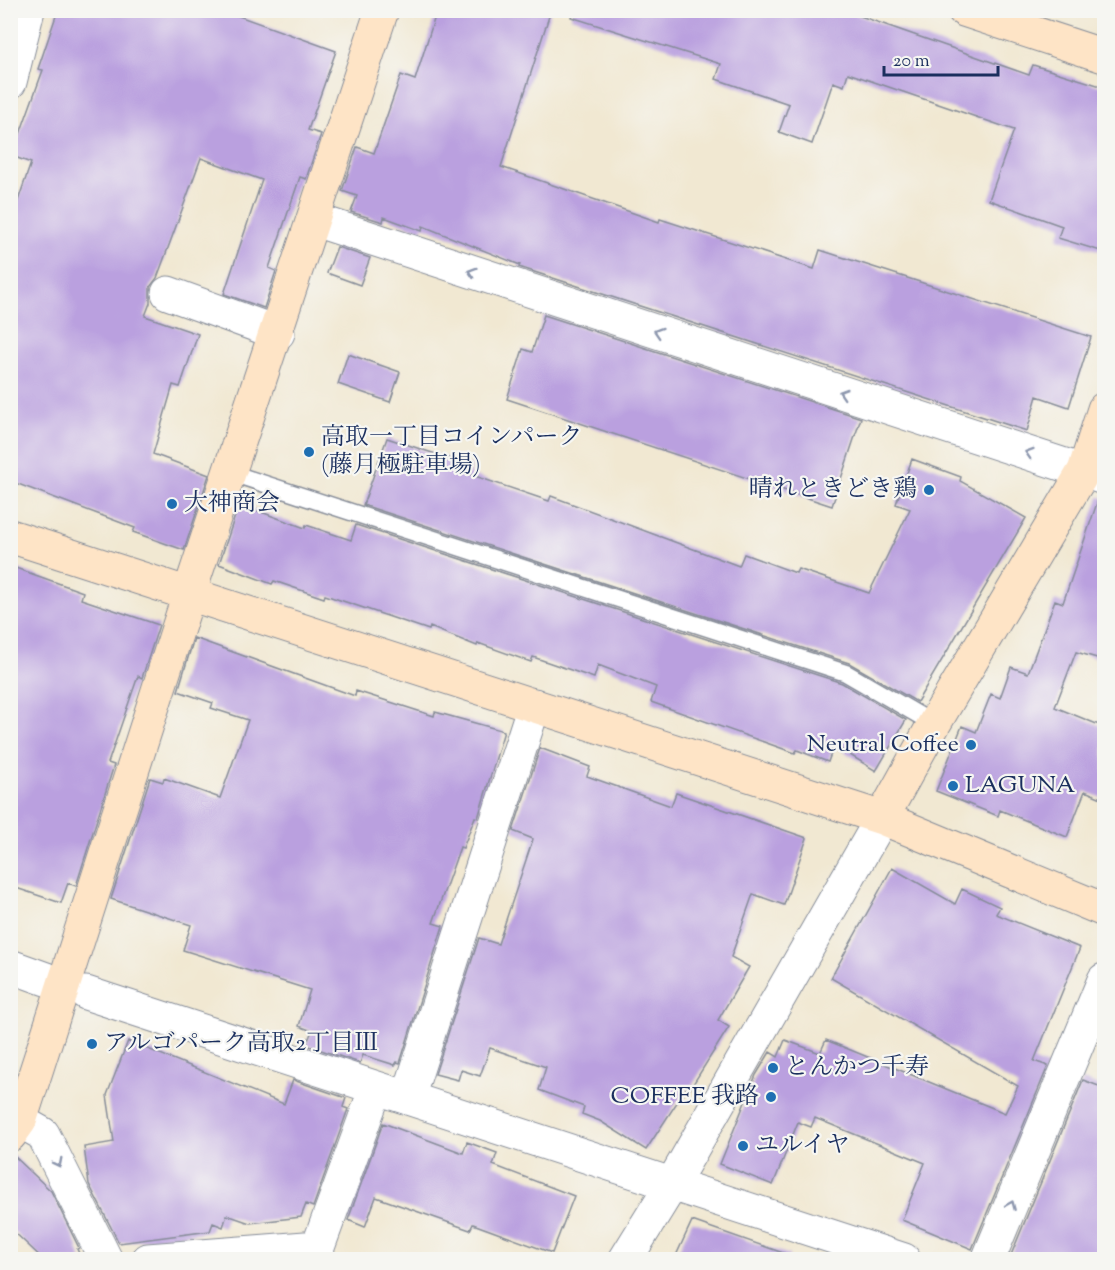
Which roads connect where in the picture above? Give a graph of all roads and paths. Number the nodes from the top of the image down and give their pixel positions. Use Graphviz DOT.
graph roads {
  1 [pos="28,10"];
  2 [pos="382,10"];
  3 [pos="964,10"];
  4 [pos="1104,56"];
  5 [pos="10,82"];
  6 [pos="315,220"];
  7 [pos="168,293"];
  8 [pos="278,333"];
  9 [pos="1104,409"];
  10 [pos="231,473"];
  11 [pos="1094,475"];
  12 [pos="10,536"];
  13 [pos="189,594"];
  14 [pos="534,705"];
  15 [pos="934,724"];
  16 [pos="882,818"];
  17 [pos="1104,910"];
  18 [pos="10,966"];
  19 [pos="46,979"];
  20 [pos="1104,980"];
  21 [pos="86,993"];
  22 [pos="376,1088"];
  23 [pos="408,1098"];
  24 [pos="15,1128"];
  25 [pos="672,1184"];
  26 [pos="106,1260"];
  27 [pos="148,1260"];
  28 [pos="625,1260"];
  29 [pos="904,1260"];
  30 [pos="988,1260"];
  1 -- 5 [label="street"];
  2 -- 6 [label="street"];
  3 -- 4 [label="street"];
  6 -- 8 [label="street"];
  11 -- 6 [label="street, one-way"];
  7 -- 8 [label="street"];
  8 -- 10 [label="street"];
  9 -- 11 [label="street"];
  10 -- 13 [label="street"];
  10 -- 15 [label="lane"];
  11 -- 15 [label="street"];
  12 -- 13 [label="street"];
  13 -- 14 [label="street"];
  13 -- 24 [label="street"];
  14 -- 16 [label="street"];
  14 -- 23 [label="street"];
  15 -- 16 [label="street"];
  16 -- 17 [label="street"];
  16 -- 25 [label="street"];
  18 -- 19 [label="street"];
  30 -- 20 [label="street, one-way"];
  21 -- 22 [label="street"];
  22 -- 23 [label="street"];
  22 -- 27 [label="street"];
  23 -- 25 [label="street"];
  24 -- 26 [label="street, one-way"];
  25 -- 28 [label="street"];
  25 -- 29 [label="street"];
}
